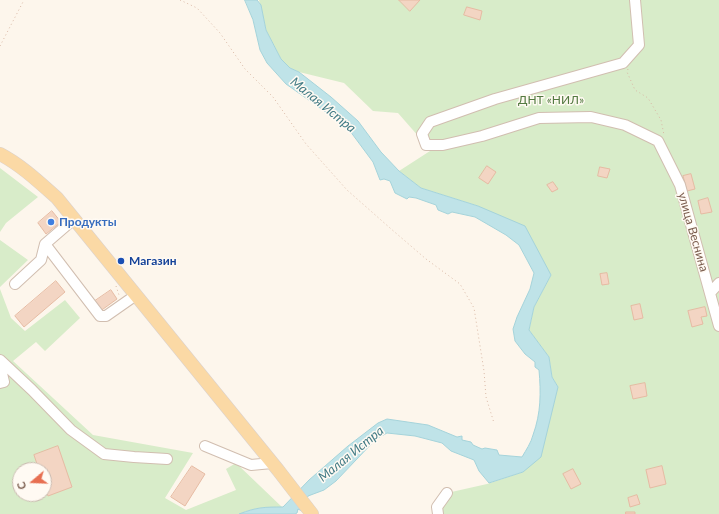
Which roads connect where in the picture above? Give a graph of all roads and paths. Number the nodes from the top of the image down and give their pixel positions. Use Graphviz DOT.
graph roads {
  1 [pos="24,0"];
  2 [pos="180,0"];
  3 [pos="635,0"];
  4 [pos="0,46"];
  5 [pos="630,65"];
  6 [pos="664,135"];
  7 [pos="0,154"];
  8 [pos="74,219"];
  9 [pos="45,244"];
  10 [pos="719,283"];
  11 [pos="14,284"];
  12 [pos="710,293"];
  13 [pos="136,295"];
  14 [pos="719,326"];
  15 [pos="0,360"];
  16 [pos="0,365"];
  17 [pos="0,383"];
  18 [pos="494,423"];
  19 [pos="205,446"];
  20 [pos="167,459"];
  21 [pos="275,467"];
  22 [pos="447,493"];
  23 [pos="312,514"];
  24 [pos="438,514"];
  1 -- 4 [label="path"];
  2 -- 18 [label="path"];
  3 -- 12 [label="street, улица Веснина"];
  5 -- 6 [label="path"];
  7 -- 8 [label="main road"];
  8 -- 9 [label="street"];
  8 -- 13 [label="main road"];
  9 -- 11 [label="street"];
  9 -- 13 [label="street"];
  10 -- 12 [label="street"];
  12 -- 14 [label="street, улица Веснина"];
  13 -- 21 [label="main road"];
  15 -- 20 [label="street"];
  16 -- 17 [label="street"];
  19 -- 21 [label="street"];
  21 -- 23 [label="main road"];
  22 -- 24 [label="street"];
}
